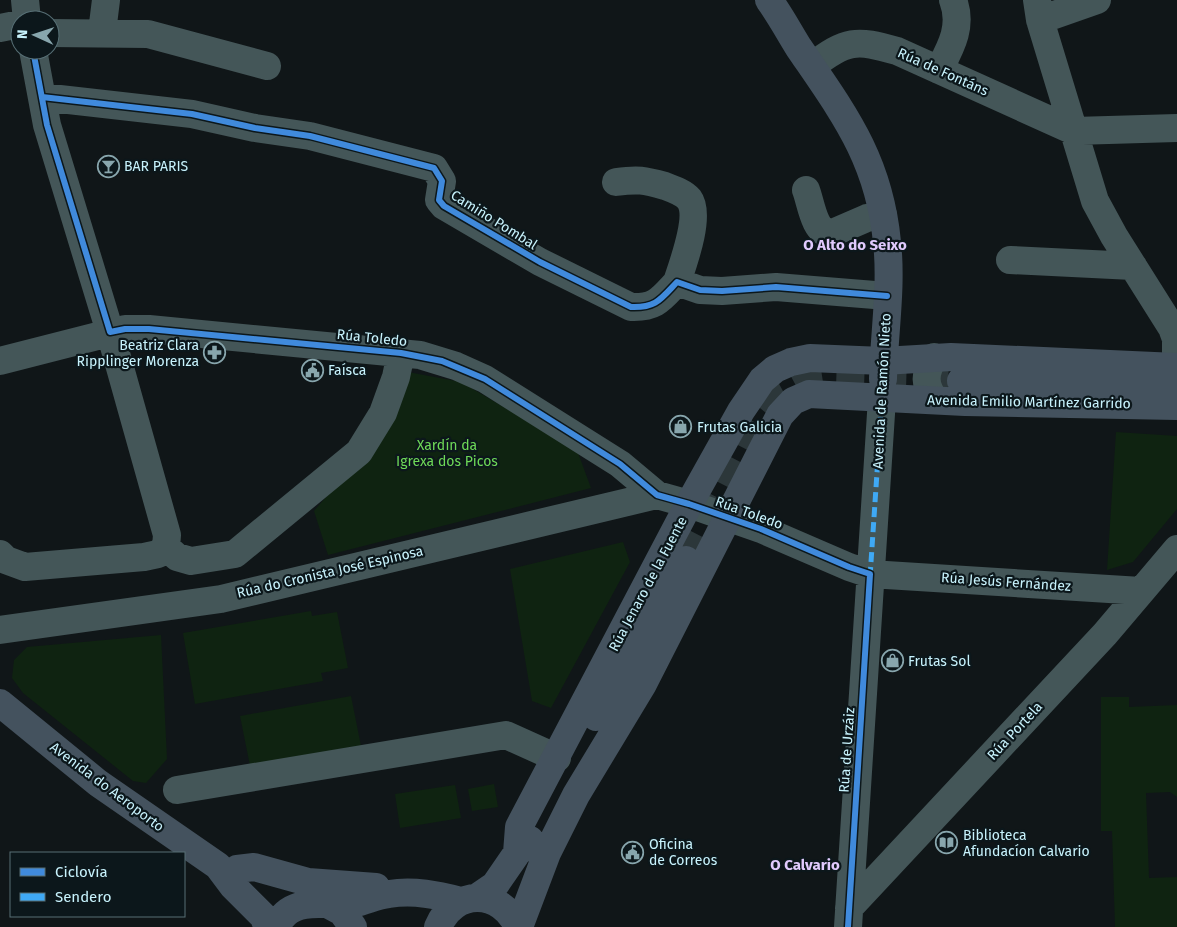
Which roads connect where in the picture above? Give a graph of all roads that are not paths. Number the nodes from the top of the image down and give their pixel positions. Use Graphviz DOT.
graph roads {
  1 [pos="106,0"];
  2 [pos="769,0"];
  3 [pos="953,0"];
  4 [pos="1096,0"];
  5 [pos="1038,10"];
  6 [pos="102,32"];
  7 [pos="60,33"];
  8 [pos="35,60"];
  9 [pos="267,66"];
  10 [pos="812,66"];
  11 [pos="940,70"];
  12 [pos="42,97"];
  13 [pos="1177,128"];
  14 [pos="1074,131"];
  15 [pos="616,182"];
  16 [pos="806,190"];
  17 [pos="883,215"];
  18 [pos="1010,260"];
  19 [pos="1133,266"];
  20 [pos="677,282"];
  21 [pos="887,296"];
  22 [pos="110,332"];
  23 [pos="401,353"];
  24 [pos="934,358"];
  25 [pos="0,361"];
  26 [pos="883,361"];
  27 [pos="962,380"];
  28 [pos="1174,383"];
  29 [pos="882,398"];
  30 [pos="935,400"];
  31 [pos="657,495"];
  32 [pos="689,504"];
  33 [pos="727,518"];
  34 [pos="166,547"];
  35 [pos="1177,550"];
  36 [pos="0,554"];
  37 [pos="686,560"];
  38 [pos="870,574"];
  39 [pos="1141,591"];
  40 [pos="0,630"];
  41 [pos="625,674"];
  42 [pos="0,703"];
  43 [pos="557,758"];
  44 [pos="590,770"];
  45 [pos="177,790"];
  46 [pos="517,853"];
  47 [pos="227,868"];
  48 [pos="388,894"];
  49 [pos="469,900"];
  50 [pos="319,904"];
  51 [pos="848,918"];
  52 [pos="268,927"];
  53 [pos="276,927"];
  54 [pos="353,927"];
  55 [pos="438,927"];
  56 [pos="519,927"];
  1 -- 6 [label="street"];
  2 -- 10 [label="main road, Avenida de Ramón Nieto"];
  3 -- 11 [label="street"];
  4 -- 5 [label="street"];
  5 -- 14 [label="street"];
  6 -- 7 [label="street"];
  6 -- 9 [label="street"];
  8 -- 12 [label="street"];
  10 -- 11 [label="street, Rúa de Fontáns"];
  10 -- 17 [label="main road, Avenida de Ramón Nieto"];
  11 -- 14 [label="street, Rúa de Fontáns"];
  12 -- 20 [label="street, Camiño Pombal"];
  12 -- 22 [label="street"];
  13 -- 14 [label="street"];
  14 -- 19 [label="street"];
  15 -- 20 [label="street, Camiño Pombal"];
  16 -- 17 [label="street"];
  17 -- 21 [label="main road, Avenida de Ramón Nieto"];
  18 -- 19 [label="street"];
  19 -- 28 [label="street"];
  20 -- 21 [label="street"];
  21 -- 26 [label="main road, Avenida de Ramón Nieto"];
  22 -- 23 [label="street, Rúa Toledo"];
  22 -- 25 [label="street, Rúa Toledo"];
  22 -- 34 [label="street"];
  23 -- 31 [label="street, Rúa Toledo"];
  23 -- 34 [label="street"];
  24 -- 26 [label="main road"];
  24 -- 28 [label="main road"];
  24 -- 30 [label="street"];
  26 -- 29 [label="main road, Avenida de Ramón Nieto"];
  26 -- 32 [label="main road, Rúa Jenaro de la Fuente"];
  27 -- 28 [label="main road, Avenida Emilio Martínez Garrido"];
  28 -- 30 [label="main road, Avenida Emilio Martínez Garrido"];
  29 -- 30 [label="main road, Avenida Emilio Martínez Garrido"];
  29 -- 33 [label="main road, Rúa Jenaro de la Fuente"];
  29 -- 38 [label="street, Avenida de Ramón Nieto"];
  31 -- 32 [label="street, Rúa Toledo"];
  31 -- 40 [label="street, Rúa do Cronista José Espinosa"];
  32 -- 33 [label="street, Rúa Toledo"];
  32 -- 43 [label="main road, Rúa Jenaro de la Fuente"];
  33 -- 38 [label="street, Rúa Toledo"];
  33 -- 44 [label="main road, Rúa Jenaro de la Fuente"];
  34 -- 36 [label="street"];
  35 -- 39 [label="street, Rúa Portela"];
  37 -- 41 [label="main road"];
  38 -- 39 [label="street, Rúa Jesús Fernández"];
  38 -- 51 [label="street, Rúa de Urzáiz"];
  39 -- 51 [label="street, Rúa Portela"];
  41 -- 44 [label="main road, Rúa Jenaro de la Fuente"];
  41 -- 46 [label="main road, Rúa Jenaro de la Fuente"];
  42 -- 47 [label="main road, Avenida do Aeroporto"];
  43 -- 45 [label="street"];
  43 -- 46 [label="main road, Rúa Jenaro de la Fuente"];
  44 -- 56 [label="main road, Rúa Jenaro de la Fuente"];
  46 -- 49 [label="main road, Rúa Jenaro de la Fuente"];
  47 -- 48 [label="main road"];
  47 -- 50 [label="main road, Avenida do Aeroporto"];
  47 -- 52 [label="main road, Avenida do Aeroporto"];
  48 -- 49 [label="main road"];
  48 -- 50 [label="main road"];
  49 -- 55 [label="main road, Rúa Jenaro de la Fuente"];
  49 -- 56 [label="main road"];
  50 -- 53 [label="main road"];
  50 -- 54 [label="main road"];
}
